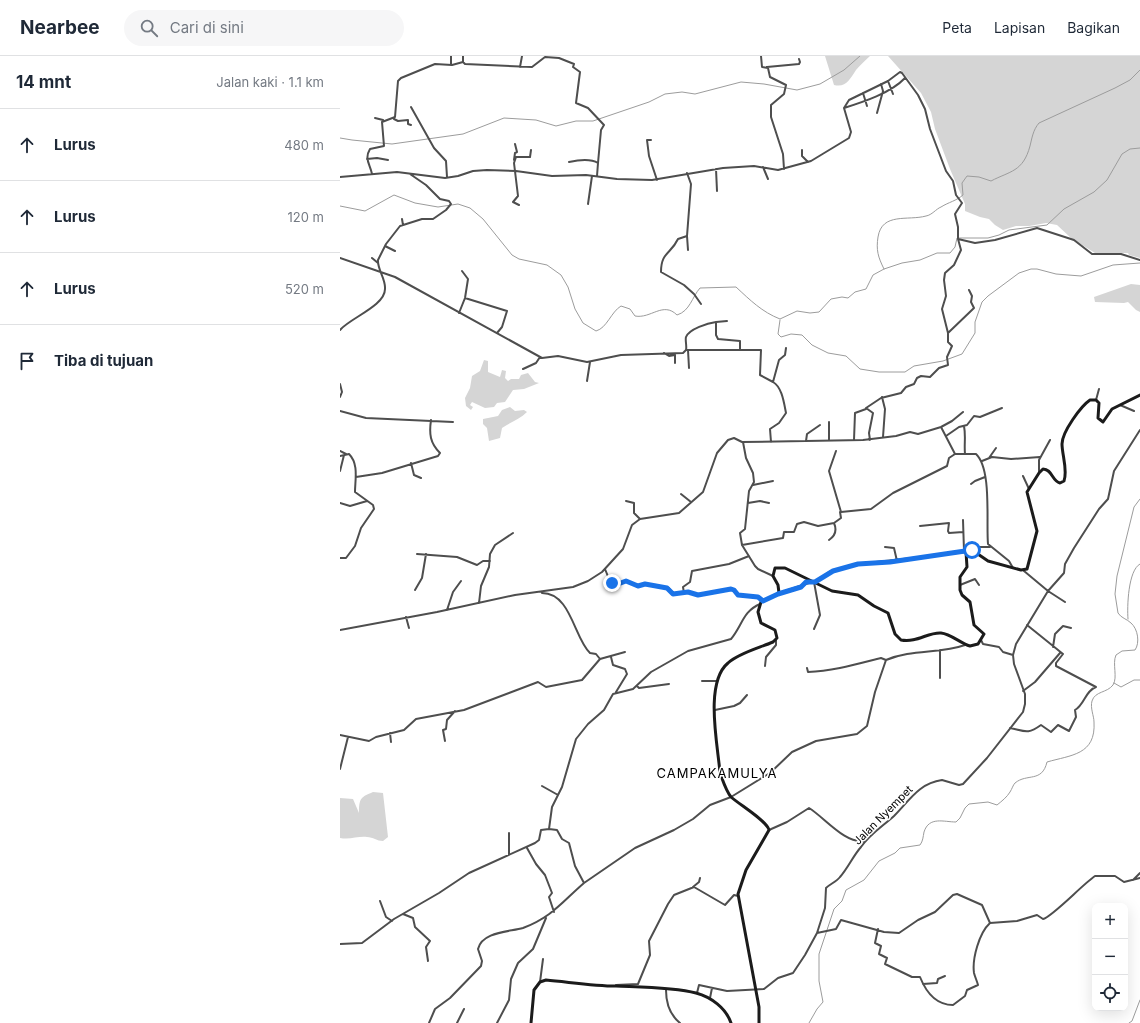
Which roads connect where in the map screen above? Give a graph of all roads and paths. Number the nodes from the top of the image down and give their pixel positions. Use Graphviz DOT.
graph roads {
  1 [pos="450,56"];
  2 [pos="463,56"];
  3 [pos="522,56"];
  4 [pos="761,56"];
  5 [pos="799,59"];
  6 [pos="463,62"];
  7 [pos="451,65"];
  8 [pos="520,67"];
  9 [pos="767,67"];
  10 [pos="905,78"];
  11 [pos="888,81"];
  12 [pos="881,84"];
  13 [pos="891,88"];
  14 [pos="882,92"];
  15 [pos="863,93"];
  16 [pos="893,94"];
  17 [pos="866,101"];
  18 [pos="867,106"];
  19 [pos="411,107"];
  20 [pos="844,108"];
  21 [pos="877,113"];
  22 [pos="375,118"];
  23 [pos="394,119"];
  24 [pos="383,120"];
  25 [pos="411,125"];
  26 [pos="651,140"];
  27 [pos="515,144"];
  28 [pos="531,150"];
  29 [pos="802,150"];
  30 [pos="367,160"];
  31 [pos="388,160"];
  32 [pos="569,162"];
  33 [pos="808,162"];
  34 [pos="514,163"];
  35 [pos="598,163"];
  36 [pos="763,167"];
  37 [pos="716,168"];
  38 [pos="784,169"];
  39 [pos="516,171"];
  40 [pos="409,173"];
  41 [pos="687,173"];
  42 [pos="372,174"];
  43 [pos="592,176"];
  44 [pos="597,176"];
  45 [pos="340,177"];
  46 [pos="447,177"];
  47 [pos="768,179"];
  48 [pos="657,180"];
  49 [pos="717,191"];
  50 [pos="588,204"];
  51 [pos="520,205"];
  52 [pos="402,219"];
  53 [pos="403,225"];
  54 [pos="687,236"];
  55 [pos="958,239"];
  56 [pos="385,246"];
  57 [pos="688,250"];
  58 [pos="395,251"];
  59 [pos="340,258"];
  60 [pos="372,258"];
  61 [pos="1140,260"];
  62 [pos="378,263"];
  63 [pos="462,271"];
  64 [pos="382,272"];
  65 [pos="969,290"];
  66 [pos="465,298"];
  67 [pos="700,304"];
  68 [pos="459,313"];
  69 [pos="727,321"];
  70 [pos="716,322"];
  71 [pos="340,330"];
  72 [pos="497,333"];
  73 [pos="948,333"];
  74 [pos="786,348"];
  75 [pos="687,350"];
  76 [pos="740,350"];
  77 [pos="663,353"];
  78 [pos="540,357"];
  79 [pos="590,362"];
  80 [pos="675,363"];
  81 [pos="689,368"];
  82 [pos="523,369"];
  83 [pos="587,381"];
  84 [pos="773,382"];
  85 [pos="340,384"];
  86 [pos="1099,389"];
  87 [pos="1140,395"];
  88 [pos="340,397"];
  89 [pos="882,397"];
  90 [pos="1135,397"];
  91 [pos="1096,400"];
  92 [pos="1140,400"];
  93 [pos="1120,405"];
  94 [pos="866,408"];
  95 [pos="1002,408"];
  96 [pos="1134,411"];
  97 [pos="340,412"];
  98 [pos="963,412"];
  99 [pos="431,420"];
  100 [pos="453,422"];
  101 [pos="829,422"];
  102 [pos="820,425"];
  103 [pos="964,426"];
  104 [pos="941,427"];
  105 [pos="1140,430"];
  106 [pos="946,436"];
  107 [pos="883,438"];
  108 [pos="829,440"];
  109 [pos="854,440"];
  110 [pos="870,440"];
  111 [pos="1050,440"];
  112 [pos="806,441"];
  113 [pos="743,442"];
  114 [pos="771,442"];
  115 [pos="996,448"];
  116 [pos="340,451"];
  117 [pos="836,451"];
  118 [pos="345,454"];
  119 [pos="955,454"];
  120 [pos="965,454"];
  121 [pos="340,456"];
  122 [pos="1040,457"];
  123 [pos="989,458"];
  124 [pos="982,461"];
  125 [pos="411,464"];
  126 [pos="340,471"];
  127 [pos="1039,473"];
  128 [pos="1023,476"];
  129 [pos="356,477"];
  130 [pos="985,477"];
  131 [pos="421,478"];
  132 [pos="773,481"];
  133 [pos="971,484"];
  134 [pos="753,485"];
  135 [pos="1029,489"];
  136 [pos="681,494"];
  137 [pos="367,501"];
  138 [pos="626,501"];
  139 [pos="692,502"];
  140 [pos="769,502"];
  141 [pos="340,503"];
  142 [pos="748,503"];
  143 [pos="840,512"];
  144 [pos="640,519"];
  145 [pos="963,520"];
  146 [pos="834,524"];
  147 [pos="920,526"];
  148 [pos="964,532"];
  149 [pos="513,533"];
  150 [pos="828,540"];
  151 [pos="742,545"];
  152 [pos="990,546"];
  153 [pos="885,547"];
  154 [pos="972,550"];
  155 [pos="965,552"];
  156 [pos="417,554"];
  157 [pos="426,554"];
  158 [pos="749,556"];
  159 [pos="340,558"];
  160 [pos="897,560"];
  161 [pos="490,561"];
  162 [pos="1013,568"];
  163 [pos="605,569"];
  164 [pos="1024,571"];
  165 [pos="773,576"];
  166 [pos="461,581"];
  167 [pos="814,581"];
  168 [pos="979,585"];
  169 [pos="959,586"];
  170 [pos="415,590"];
  171 [pos="1048,591"];
  172 [pos="537,593"];
  173 [pos="684,593"];
  174 [pos="778,594"];
  175 [pos="1065,602"];
  176 [pos="479,603"];
  177 [pos="762,603"];
  178 [pos="447,610"];
  179 [pos="406,617"];
  180 [pos="1027,626"];
  181 [pos="409,628"];
  182 [pos="1072,628"];
  183 [pos="814,629"];
  184 [pos="340,630"];
  185 [pos="776,639"];
  186 [pos="981,640"];
  187 [pos="965,645"];
  188 [pos="1053,647"];
  189 [pos="940,650"];
  190 [pos="625,652"];
  191 [pos="1060,653"];
  192 [pos="1013,655"];
  193 [pos="611,657"];
  194 [pos="600,659"];
  195 [pos="886,660"];
  196 [pos="765,666"];
  197 [pos="807,668"];
  198 [pos="940,678"];
  199 [pos="718,680"];
  200 [pos="702,681"];
  201 [pos="669,684"];
  202 [pos="637,686"];
  203 [pos="1023,691"];
  204 [pos="616,692"];
  205 [pos="747,695"];
  206 [pos="715,710"];
  207 [pos="455,711"];
  208 [pos="1010,728"];
  209 [pos="390,733"];
  210 [pos="340,735"];
  211 [pos="348,737"];
  212 [pos="391,742"];
  213 [pos="445,742"];
  214 [pos="340,769"];
  215 [pos="542,786"];
  216 [pos="558,795"];
  217 [pos="731,797"];
  218 [pos="549,829"];
  219 [pos="769,830"];
  220 [pos="509,833"];
  221 [pos="866,841"];
  222 [pos="527,848"];
  223 [pos="509,855"];
  224 [pos="1140,873"];
  225 [pos="700,878"];
  226 [pos="1140,878"];
  227 [pos="1132,881"];
  228 [pos="584,883"];
  229 [pos="693,887"];
  230 [pos="738,896"];
  231 [pos="380,901"];
  232 [pos="554,912"];
  233 [pos="403,914"];
  234 [pos="546,918"];
  235 [pos="392,920"];
  236 [pos="990,923"];
  237 [pos="878,930"];
  238 [pos="817,933"];
  239 [pos="340,944"];
  240 [pos="542,959"];
  241 [pos="428,961"];
  242 [pos="945,976"];
  243 [pos="540,982"];
  244 [pos="924,984"];
  245 [pos="615,986"];
  246 [pos="712,988"];
  247 [pos="666,990"];
  248 [pos="755,990"];
  249 [pos="697,993"];
  250 [pos="710,999"];
  251 [pos="464,1009"];
  252 [pos="429,1023"];
  253 [pos="457,1023"];
  254 [pos="497,1023"];
  255 [pos="530,1023"];
  256 [pos="680,1023"];
  257 [pos="731,1023"];
  258 [pos="759,1023"];
  1 -- 7 [label="street"];
  2 -- 6 [label="street"];
  3 -- 8 [label="street"];
  4 -- 9 [label="street"];
  5 -- 9 [label="street"];
  6 -- 7 [label="street"];
  6 -- 8 [label="street"];
  7 -- 23 [label="street"];
  8 -- 35 [label="street"];
  9 -- 38 [label="street"];
  10 -- 11 [label="street"];
  10 -- 13 [label="street"];
  10 -- 55 [label="street"];
  11 -- 12 [label="street"];
  11 -- 13 [label="street"];
  12 -- 14 [label="street"];
  12 -- 15 [label="street"];
  13 -- 14 [label="street"];
  13 -- 16 [label="street"];
  14 -- 17 [label="street"];
  14 -- 21 [label="street"];
  15 -- 17 [label="street"];
  15 -- 20 [label="street"];
  17 -- 18 [label="street"];
  17 -- 20 [label="street"];
  19 -- 46 [label="street"];
  20 -- 33 [label="street"];
  22 -- 24 [label="street"];
  23 -- 24 [label="street"];
  23 -- 25 [label="street"];
  24 -- 30 [label="street"];
  26 -- 48 [label="street"];
  27 -- 34 [label="street"];
  28 -- 34 [label="street"];
  29 -- 33 [label="street"];
  30 -- 31 [label="street"];
  30 -- 42 [label="street"];
  32 -- 35 [label="street"];
  33 -- 38 [label="street"];
  34 -- 39 [label="street"];
  35 -- 44 [label="street"];
  36 -- 37 [label="street"];
  36 -- 38 [label="street"];
  36 -- 47 [label="street"];
  37 -- 41 [label="street"];
  37 -- 49 [label="street"];
  39 -- 43 [label="street"];
  39 -- 46 [label="street"];
  39 -- 51 [label="street"];
  40 -- 42 [label="street"];
  40 -- 46 [label="street"];
  40 -- 53 [label="street"];
  41 -- 48 [label="street"];
  41 -- 54 [label="street"];
  42 -- 45 [label="street"];
  43 -- 44 [label="street"];
  43 -- 50 [label="street"];
  44 -- 48 [label="street"];
  52 -- 53 [label="street"];
  53 -- 56 [label="street"];
  54 -- 57 [label="street"];
  54 -- 67 [label="street"];
  55 -- 61 [label="street"];
  55 -- 73 [label="street"];
  56 -- 58 [label="street"];
  56 -- 62 [label="street"];
  59 -- 64 [label="street"];
  60 -- 62 [label="street"];
  62 -- 64 [label="street"];
  63 -- 66 [label="street"];
  64 -- 68 [label="street"];
  64 -- 71 [label="street"];
  65 -- 73 [label="street"];
  66 -- 68 [label="street"];
  66 -- 72 [label="street"];
  68 -- 72 [label="street"];
  69 -- 70 [label="street"];
  70 -- 75 [label="street"];
  70 -- 76 [label="street"];
  72 -- 78 [label="street"];
  73 -- 89 [label="street"];
  74 -- 84 [label="street"];
  75 -- 76 [label="street"];
  75 -- 77 [label="street"];
  75 -- 81 [label="street"];
  76 -- 84 [label="street"];
  77 -- 79 [label="street"];
  77 -- 80 [label="street"];
  78 -- 79 [label="street"];
  78 -- 82 [label="street"];
  79 -- 83 [label="street"];
  84 -- 114 [label="street"];
  85 -- 88 [label="street"];
  86 -- 91 [label="street"];
  87 -- 90 [label="street"];
  89 -- 94 [label="street"];
  89 -- 107 [label="street"];
  90 -- 92 [label="street"];
  90 -- 93 [label="street"];
  91 -- 93 [label="street"];
  91 -- 127 [label="street"];
  93 -- 96 [label="street"];
  94 -- 109 [label="street"];
  94 -- 110 [label="street"];
  95 -- 103 [label="street"];
  97 -- 99 [label="street"];
  98 -- 104 [label="street"];
  99 -- 100 [label="street"];
  99 -- 125 [label="street"];
  101 -- 108 [label="street"];
  102 -- 112 [label="street"];
  103 -- 106 [label="street"];
  103 -- 120 [label="street"];
  104 -- 106 [label="street"];
  104 -- 107 [label="street"];
  105 -- 171 [label="street"];
  106 -- 119 [label="street"];
  107 -- 110 [label="street"];
  108 -- 109 [label="street"];
  108 -- 112 [label="street"];
  109 -- 110 [label="street"];
  111 -- 122 [label="street"];
  112 -- 114 [label="street"];
  113 -- 114 [label="street"];
  113 -- 134 [label="street"];
  113 -- 139 [label="street"];
  115 -- 123 [label="street"];
  116 -- 118 [label="street"];
  117 -- 143 [label="street"];
  118 -- 121 [label="street"];
  118 -- 126 [label="street"];
  118 -- 129 [label="street"];
  119 -- 120 [label="street"];
  119 -- 143 [label="street"];
  120 -- 124 [label="street"];
  122 -- 123 [label="street"];
  122 -- 127 [label="street"];
  123 -- 124 [label="street"];
  124 -- 130 [label="street"];
  125 -- 129 [label="street"];
  125 -- 131 [label="street"];
  127 -- 135 [label="street"];
  128 -- 135 [label="street"];
  129 -- 137 [label="street"];
  130 -- 133 [label="street"];
  130 -- 152 [label="street"];
  132 -- 134 [label="street"];
  134 -- 142 [label="street"];
  135 -- 164 [label="street"];
  136 -- 139 [label="street"];
  137 -- 141 [label="street"];
  137 -- 159 [label="street"];
  138 -- 144 [label="street"];
  139 -- 144 [label="street"];
  140 -- 142 [label="street"];
  142 -- 151 [label="street"];
  143 -- 146 [label="street"];
  144 -- 163 [label="street"];
  145 -- 148 [label="street"];
  146 -- 150 [label="street"];
  146 -- 151 [label="street"];
  147 -- 148 [label="street"];
  148 -- 155 [label="street"];
  149 -- 161 [label="street"];
  151 -- 158 [label="street"];
  152 -- 154 [label="street"];
  152 -- 162 [label="street"];
  153 -- 160 [label="street"];
  154 -- 155 [label="street"];
  154 -- 162 [label="street"];
  155 -- 160 [label="street"];
  155 -- 169 [label="street"];
  156 -- 157 [label="street"];
  157 -- 161 [label="street"];
  157 -- 170 [label="street"];
  158 -- 165 [label="street"];
  158 -- 173 [label="street"];
  160 -- 167 [label="street"];
  161 -- 176 [label="street"];
  162 -- 164 [label="street"];
  163 -- 172 [label="street"];
  163 -- 173 [label="street"];
  164 -- 171 [label="street"];
  165 -- 167 [label="street"];
  165 -- 174 [label="street"];
  166 -- 178 [label="street"];
  167 -- 174 [label="street"];
  167 -- 183 [label="street"];
  167 -- 187 [label="street"];
  168 -- 169 [label="street"];
  169 -- 186 [label="street"];
  171 -- 175 [label="street"];
  171 -- 180 [label="street"];
  172 -- 176 [label="street"];
  172 -- 194 [label="street"];
  173 -- 177 [label="street"];
  174 -- 177 [label="street"];
  176 -- 178 [label="street"];
  177 -- 185 [label="street"];
  177 -- 202 [label="street"];
  178 -- 179 [label="street"];
  179 -- 181 [label="street"];
  179 -- 184 [label="street"];
  180 -- 188 [label="street"];
  180 -- 192 [label="street"];
  182 -- 188 [label="street"];
  185 -- 196 [label="street"];
  185 -- 199 [label="street"];
  186 -- 187 [label="street"];
  186 -- 192 [label="street"];
  187 -- 189 [label="street"];
  188 -- 191 [label="street"];
  189 -- 195 [label="street"];
  189 -- 198 [label="street"];
  190 -- 193 [label="street"];
  191 -- 203 [label="street"];
  191 -- 208 [label="street"];
  192 -- 203 [label="street, Jalan Nyempet"];
  193 -- 194 [label="street"];
  193 -- 204 [label="street"];
  194 -- 207 [label="street"];
  195 -- 197 [label="street"];
  195 -- 217 [label="street"];
  199 -- 200 [label="street"];
  199 -- 206 [label="street"];
  201 -- 202 [label="street"];
  202 -- 204 [label="street"];
  203 -- 208 [label="street, Jalan Nyempet"];
  204 -- 216 [label="street"];
  205 -- 206 [label="street"];
  206 -- 217 [label="street"];
  207 -- 209 [label="street"];
  207 -- 213 [label="street"];
  208 -- 221 [label="street, Jalan Nyempet"];
  209 -- 211 [label="street"];
  209 -- 212 [label="street"];
  210 -- 211 [label="street"];
  211 -- 214 [label="street"];
  215 -- 216 [label="street"];
  216 -- 218 [label="street"];
  217 -- 219 [label="street"];
  217 -- 228 [label="street"];
  218 -- 222 [label="street"];
  218 -- 228 [label="street"];
  219 -- 221 [label="street"];
  219 -- 230 [label="street"];
  220 -- 223 [label="street"];
  221 -- 238 [label="street, Jalan Nyempet"];
  222 -- 223 [label="street"];
  222 -- 232 [label="street"];
  223 -- 233 [label="street"];
  224 -- 227 [label="street"];
  225 -- 229 [label="street"];
  226 -- 227 [label="street"];
  227 -- 236 [label="street"];
  228 -- 232 [label="street"];
  229 -- 230 [label="street"];
  229 -- 245 [label="street"];
  230 -- 248 [label="street"];
  231 -- 235 [label="street"];
  232 -- 234 [label="street"];
  233 -- 235 [label="street"];
  233 -- 241 [label="street"];
  234 -- 252 [label="street"];
  234 -- 254 [label="street"];
  235 -- 239 [label="street"];
  236 -- 237 [label="street"];
  236 -- 244 [label="street"];
  237 -- 238 [label="street"];
  237 -- 244 [label="street"];
  238 -- 248 [label="street, Jalan Nyempet"];
  240 -- 243 [label="street"];
  242 -- 244 [label="street"];
  243 -- 245 [label="street"];
  243 -- 255 [label="street"];
  245 -- 247 [label="street"];
  246 -- 248 [label="street"];
  246 -- 249 [label="street"];
  246 -- 250 [label="street"];
  247 -- 249 [label="street"];
  247 -- 256 [label="street"];
  248 -- 258 [label="street"];
  249 -- 250 [label="street"];
  250 -- 257 [label="street"];
  251 -- 253 [label="street"];
}
